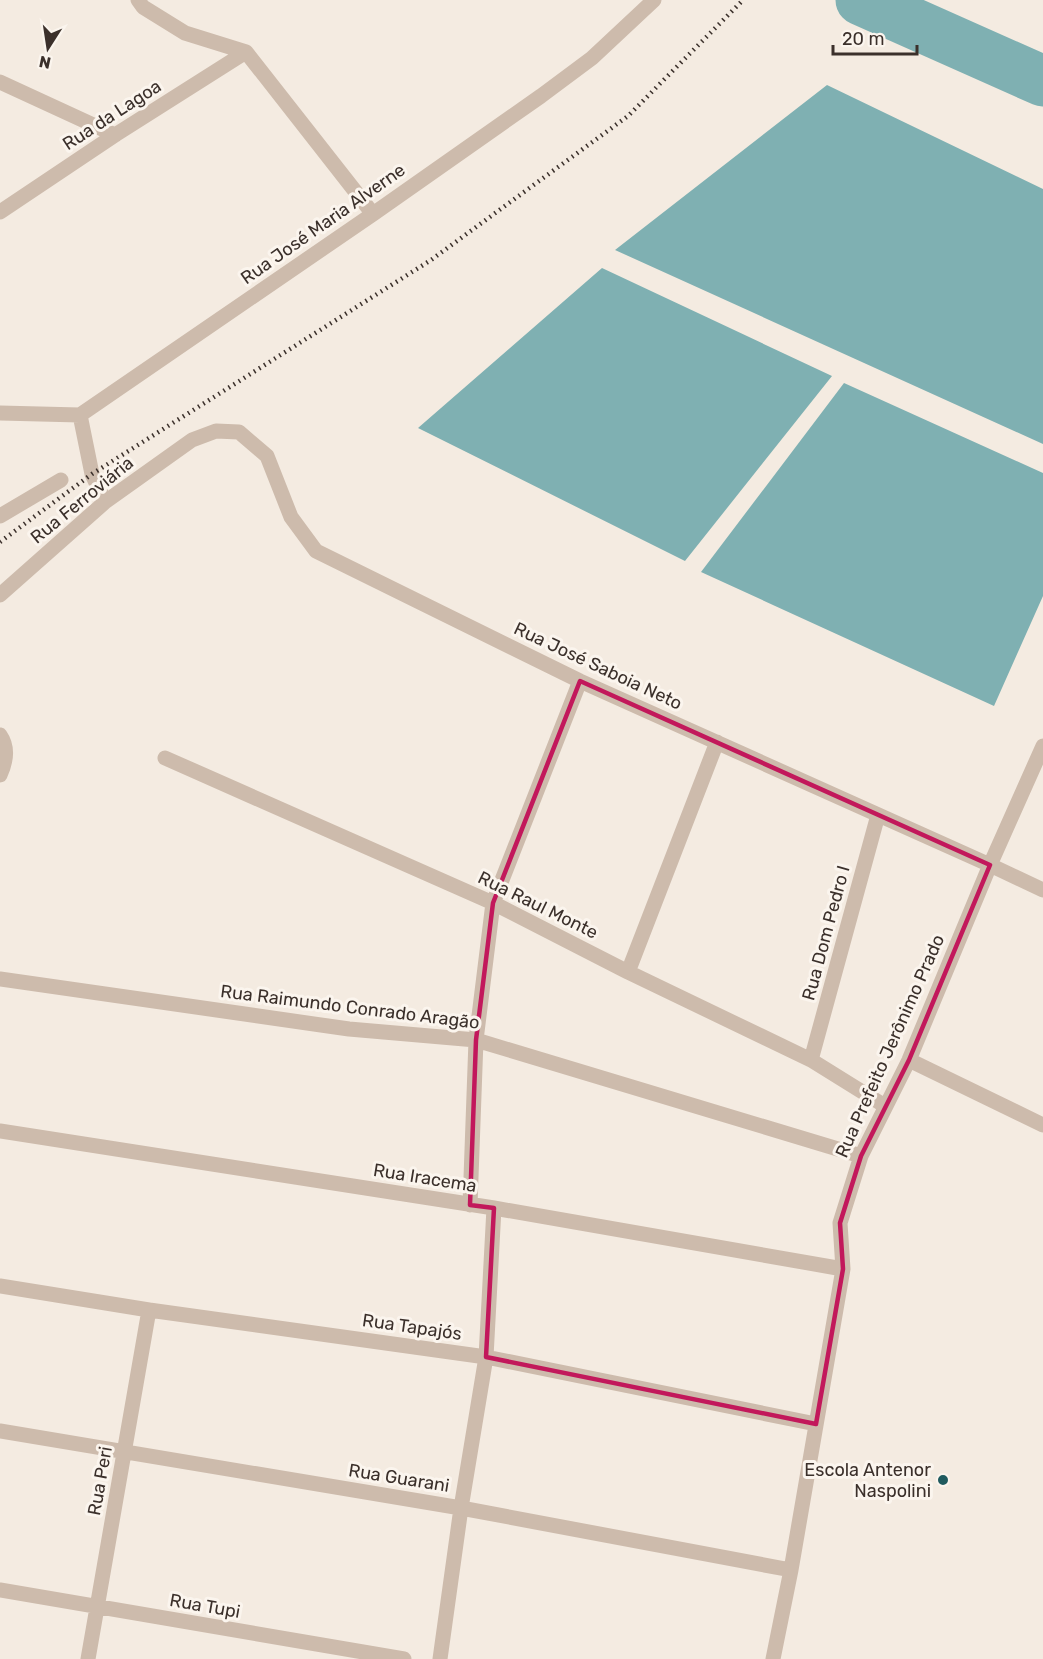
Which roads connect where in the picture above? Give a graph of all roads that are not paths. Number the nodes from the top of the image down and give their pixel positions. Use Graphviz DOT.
graph roads {
  1 [pos="138,0"];
  2 [pos="654,0"];
  3 [pos="246,52"];
  4 [pos="0,82"];
  5 [pos="115,135"];
  6 [pos="0,212"];
  7 [pos="373,214"];
  8 [pos="0,413"];
  9 [pos="80,415"];
  10 [pos="192,440"];
  11 [pos="61,480"];
  12 [pos="105,502"];
  13 [pos="0,516"];
  14 [pos="0,595"];
  15 [pos="580,681"];
  16 [pos="0,735"];
  17 [pos="717,742"];
  18 [pos="1043,746"];
  19 [pos="165,758"];
  20 [pos="0,775"];
  21 [pos="878,815"];
  22 [pos="990,865"];
  23 [pos="1043,891"];
  24 [pos="493,903"];
  25 [pos="628,972"];
  26 [pos="0,979"];
  27 [pos="476,1041"];
  28 [pos="811,1060"];
  29 [pos="909,1060"];
  30 [pos="885,1106"];
  31 [pos="1043,1125"];
  32 [pos="0,1131"];
  33 [pos="861,1156"];
  34 [pos="470,1205"];
  35 [pos="494,1208"];
  36 [pos="843,1269"];
  37 [pos="0,1286"];
  38 [pos="148,1310"];
  39 [pos="486,1357"];
  40 [pos="816,1424"];
  41 [pos="0,1431"];
  42 [pos="125,1452"];
  43 [pos="461,1508"];
  44 [pos="791,1570"];
  45 [pos="0,1590"];
  46 [pos="97,1607"];
  47 [pos="88,1659"];
  48 [pos="404,1659"];
  49 [pos="440,1659"];
  50 [pos="773,1659"];
  1 -- 3 [label="street"];
  2 -- 7 [label="street, Rua José Maria Alverne"];
  3 -- 5 [label="street, Rua da Lagoa"];
  3 -- 7 [label="street"];
  4 -- 5 [label="street"];
  5 -- 6 [label="street, Rua da Lagoa"];
  7 -- 9 [label="street, Rua José Maria Alverne"];
  8 -- 9 [label="street"];
  9 -- 12 [label="street"];
  10 -- 12 [label="street, Rua Ferroviária"];
  10 -- 15 [label="street, Rua José Saboia Neto"];
  11 -- 13 [label="street"];
  12 -- 14 [label="street, Rua Ferroviária"];
  15 -- 17 [label="street, Rua José Saboia Neto"];
  15 -- 24 [label="street"];
  16 -- 20 [label="street"];
  17 -- 21 [label="street, Rua José Saboia Neto"];
  17 -- 25 [label="street"];
  18 -- 22 [label="street, Rua Prefeito Jerônimo Prado"];
  19 -- 24 [label="street, Rua Raul Monte"];
  21 -- 22 [label="street, Rua José Saboia Neto"];
  21 -- 28 [label="street, Rua Dom Pedro I"];
  22 -- 23 [label="street, Rua José Saboia Neto"];
  22 -- 29 [label="street, Rua Prefeito Jerônimo Prado"];
  24 -- 25 [label="street, Rua Raul Monte"];
  24 -- 27 [label="street"];
  25 -- 28 [label="street, Rua Raul Monte"];
  26 -- 27 [label="street, Rua Raimundo Conrado Aragão"];
  27 -- 33 [label="street, Rua Raimundo Conrado Aragão"];
  27 -- 34 [label="street"];
  28 -- 30 [label="street, Rua Raul Monte"];
  29 -- 30 [label="street, Rua Prefeito Jerônimo Prado"];
  29 -- 31 [label="street"];
  30 -- 33 [label="street, Rua Prefeito Jerônimo Prado"];
  32 -- 34 [label="street, Rua Iracema"];
  33 -- 36 [label="street, Rua Prefeito Jerônimo Prado"];
  34 -- 35 [label="street, Rua Iracema"];
  35 -- 36 [label="street, Rua Iracema"];
  35 -- 39 [label="street"];
  36 -- 40 [label="street, Rua Prefeito Jerônimo Prado"];
  37 -- 38 [label="street, Rua Tapajós"];
  38 -- 39 [label="street, Rua Tapajós"];
  38 -- 42 [label="street, Rua Peri"];
  39 -- 40 [label="street, Rua Tapajós"];
  39 -- 43 [label="street"];
  40 -- 44 [label="street, Rua Prefeito Jerônimo Prado"];
  41 -- 42 [label="street, Rua Guarani"];
  42 -- 43 [label="street, Rua Guarani"];
  42 -- 46 [label="street, Rua Peri"];
  43 -- 44 [label="street, Rua Guarani"];
  43 -- 49 [label="street"];
  44 -- 50 [label="street, Rua Prefeito Jerônimo Prado"];
  45 -- 46 [label="street, Rua Tupi"];
  46 -- 47 [label="street, Rua Peri"];
  46 -- 48 [label="street, Rua Tupi"];
}
